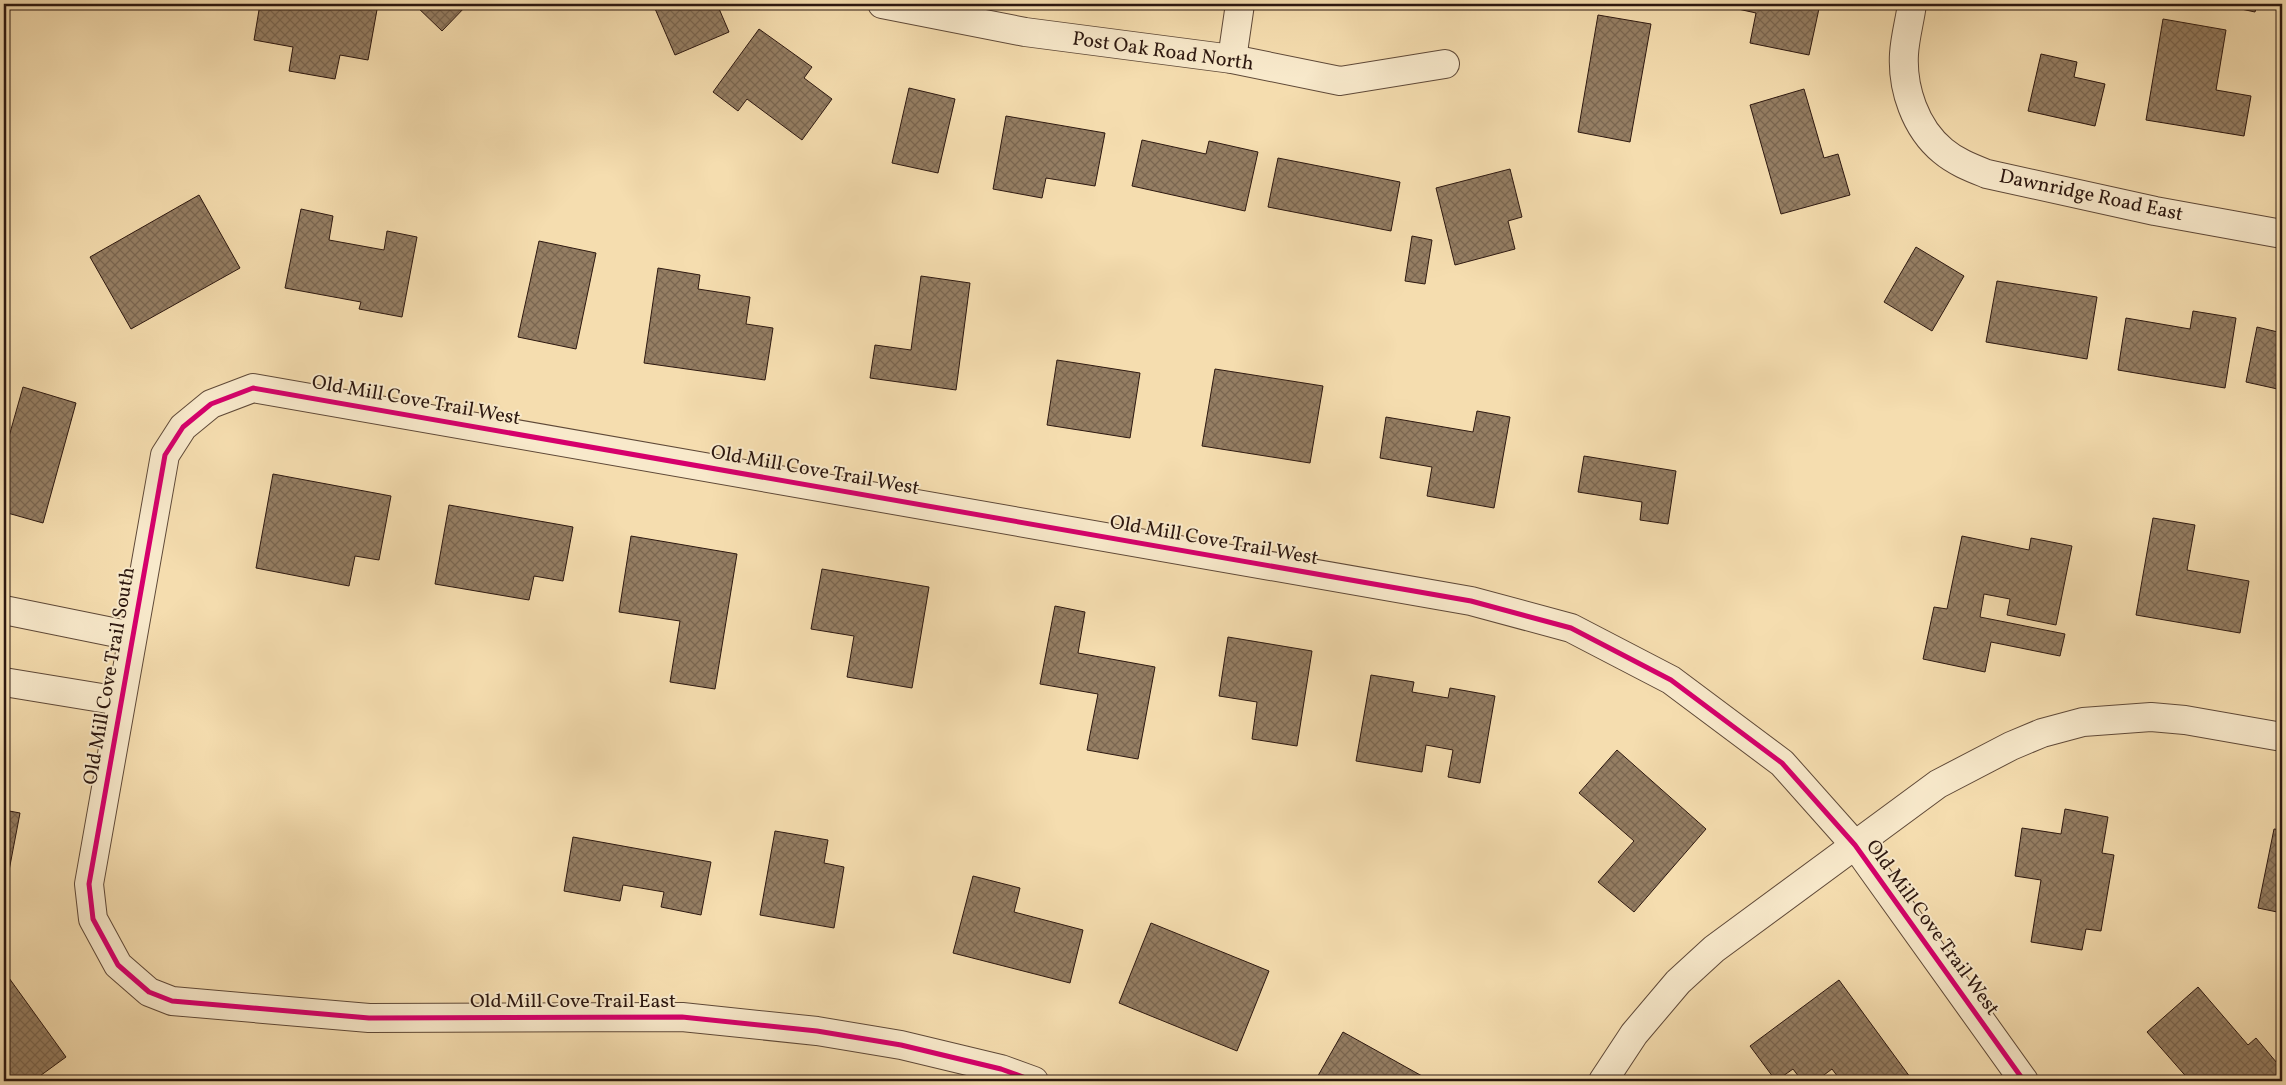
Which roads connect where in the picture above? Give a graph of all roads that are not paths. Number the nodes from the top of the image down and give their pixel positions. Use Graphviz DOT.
graph roads {
  1 [pos="882,4"];
  2 [pos="1240,4"];
  3 [pos="1912,4"];
  4 [pos="1232,60"];
  5 [pos="1445,64"];
  6 [pos="2282,234"];
  7 [pos="211,404"];
  8 [pos="4,610"];
  9 [pos="132,636"];
  10 [pos="4,682"];
  11 [pos="120,701"];
  12 [pos="2282,737"];
  13 [pos="1855,845"];
  14 [pos="118,965"];
  15 [pos="999,1075"];
  16 [pos="1034,1081"];
  17 [pos="1603,1081"];
  18 [pos="2024,1081"];
  1 -- 4 [label="street, Post Oak Road North"];
  2 -- 4 [label="street"];
  3 -- 6 [label="street, Dawnridge Road East"];
  4 -- 5 [label="street, Post Oak Road North"];
  7 -- 9 [label="street, Old Mill Cove Trail South"];
  7 -- 13 [label="street, Old Mill Cove Trail West"];
  8 -- 9 [label="street"];
  9 -- 11 [label="street, Old Mill Cove Trail South"];
  10 -- 11 [label="street"];
  11 -- 14 [label="street, Old Mill Cove Trail South"];
  12 -- 13 [label="street"];
  13 -- 17 [label="street"];
  13 -- 18 [label="street, Old Mill Cove Trail West"];
  14 -- 15 [label="street, Old Mill Cove Trail East"];
  15 -- 16 [label="street, Old Mill Cove Trail East"];
}
